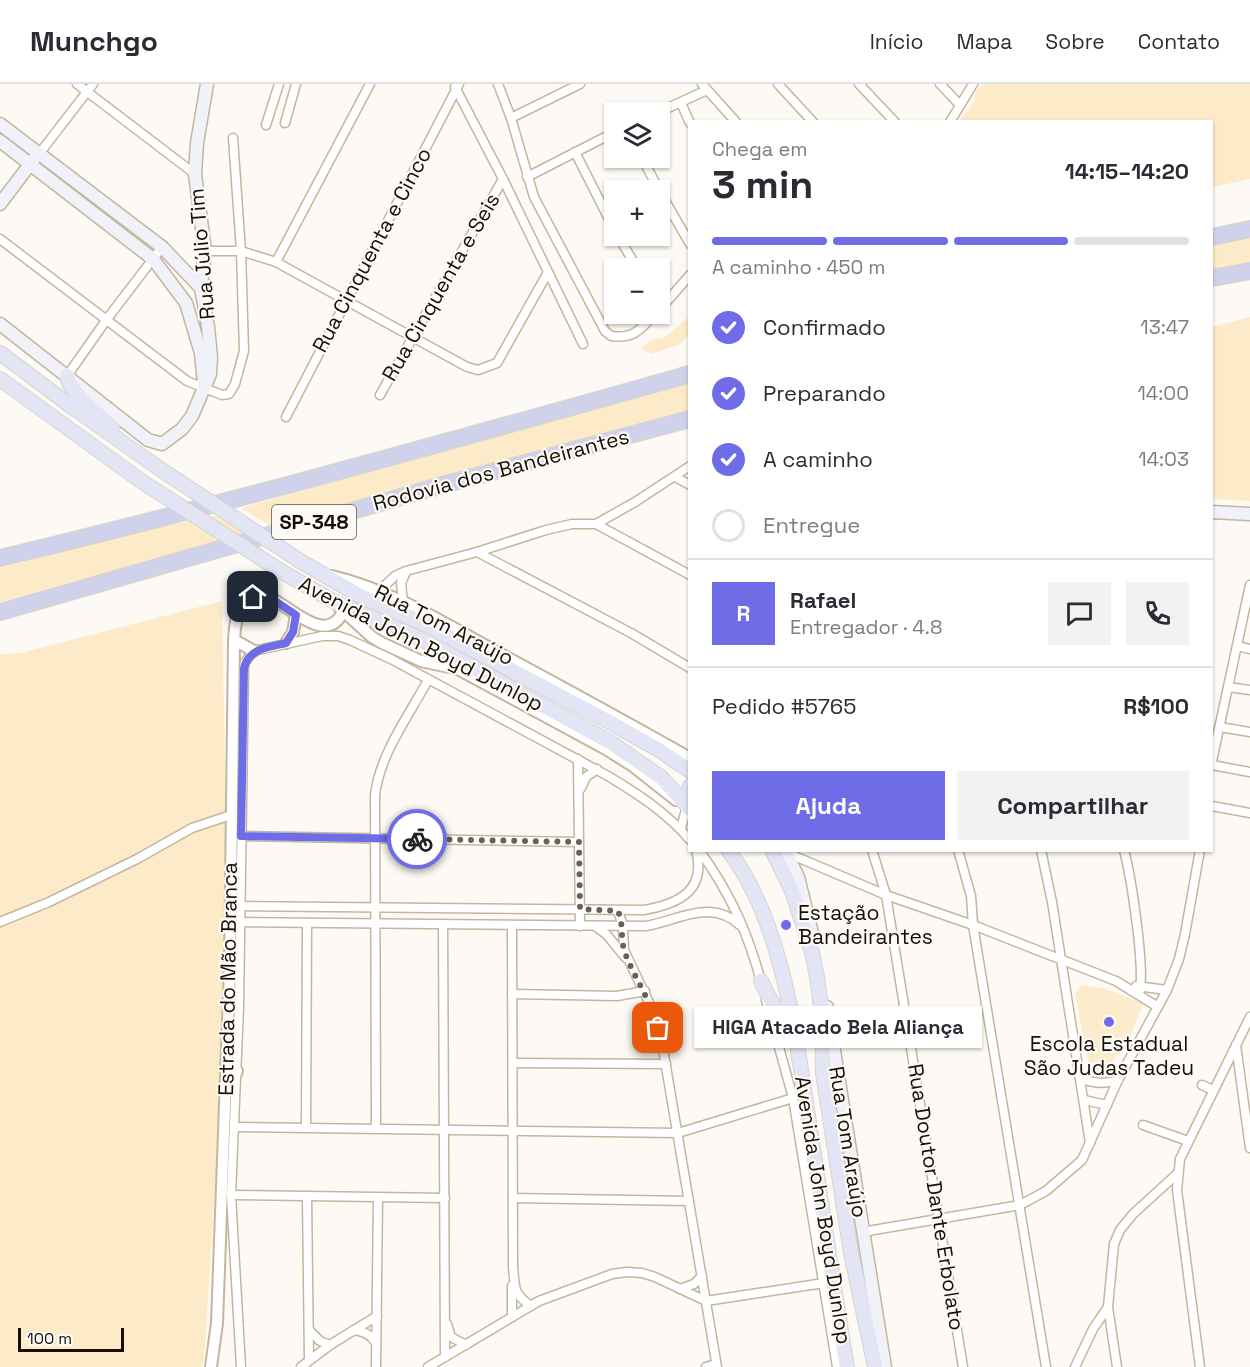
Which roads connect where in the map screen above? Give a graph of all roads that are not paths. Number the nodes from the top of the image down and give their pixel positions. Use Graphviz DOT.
graph roads {
  1 [pos="77,84"];
  2 [pos="93,84"];
  3 [pos="207,84"];
  4 [pos="279,84"];
  5 [pos="297,84"];
  6 [pos="305,84"];
  7 [pos="370,84"];
  8 [pos="498,84"];
  9 [pos="580,84"];
  10 [pos="778,84"];
  11 [pos="859,84"];
  12 [pos="940,84"];
  13 [pos="973,84"];
  14 [pos="456,86"];
  15 [pos="705,87"];
  16 [pos="87,92"];
  17 [pos="681,103"];
  18 [pos="960,105"];
  19 [pos="670,108"];
  20 [pos="511,118"];
  21 [pos="689,120"];
  22 [pos="734,120"];
  23 [pos="811,120"];
  24 [pos="894,120"];
  25 [pos="951,120"];
  26 [pos="285,123"];
  27 [pos="0,124"];
  28 [pos="266,125"];
  29 [pos="233,138"];
  30 [pos="604,138"];
  31 [pos="0,141"];
  32 [pos="575,152"];
  33 [pos="39,154"];
  34 [pos="30,164"];
  35 [pos="195,174"];
  36 [pos="527,177"];
  37 [pos="502,179"];
  38 [pos="0,204"];
  39 [pos="604,209"];
  40 [pos="670,209"];
  41 [pos="1250,229"];
  42 [pos="1213,237"];
  43 [pos="0,239"];
  44 [pos="688,240"];
  45 [pos="162,248"];
  46 [pos="205,251"];
  47 [pos="241,251"];
  48 [pos="153,259"];
  49 [pos="276,262"];
  50 [pos="1250,271"];
  51 [pos="547,274"];
  52 [pos="688,277"];
  53 [pos="1213,278"];
  54 [pos="201,288"];
  55 [pos="670,298"];
  56 [pos="345,300"];
  57 [pos="186,303"];
  58 [pos="107,319"];
  59 [pos="0,324"];
  60 [pos="645,324"];
  61 [pos="413,337"];
  62 [pos="583,344"];
  63 [pos="0,353"];
  64 [pos="67,376"];
  65 [pos="688,376"];
  66 [pos="0,379"];
  67 [pos="205,387"];
  68 [pos="380,395"];
  69 [pos="286,417"];
  70 [pos="688,419"];
  71 [pos="121,442"];
  72 [pos="688,467"];
  73 [pos="675,477"];
  74 [pos="688,484"];
  75 [pos="1213,512"];
  76 [pos="1250,514"];
  77 [pos="596,524"];
  78 [pos="477,552"];
  79 [pos="0,558"];
  80 [pos="406,571"];
  81 [pos="320,573"];
  82 [pos="688,574"];
  83 [pos="1250,585"];
  84 [pos="379,591"];
  85 [pos="403,602"];
  86 [pos="1248,606"];
  87 [pos="339,607"];
  88 [pos="0,612"];
  89 [pos="296,615"];
  90 [pos="372,637"];
  91 [pos="234,640"];
  92 [pos="286,643"];
  93 [pos="1237,646"];
  94 [pos="1250,649"];
  95 [pos="254,651"];
  96 [pos="391,659"];
  97 [pos="688,667"];
  98 [pos="428,680"];
  99 [pos="1228,687"];
  100 [pos="1250,690"];
  101 [pos="1220,727"];
  102 [pos="1250,732"];
  103 [pos="688,757"];
  104 [pos="1213,758"];
  105 [pos="578,759"];
  106 [pos="1213,763"];
  107 [pos="597,769"];
  108 [pos="688,770"];
  109 [pos="1250,772"];
  110 [pos="579,794"];
  111 [pos="1213,806"];
  112 [pos="688,807"];
  113 [pos="1250,813"];
  114 [pos="231,815"];
  115 [pos="681,829"];
  116 [pos="241,836"];
  117 [pos="375,838"];
  118 [pos="688,838"];
  119 [pos="579,842"];
  120 [pos="697,852"];
  121 [pos="698,852"];
  122 [pos="730,852"];
  123 [pos="780,852"];
  124 [pos="782,852"];
  125 [pos="873,852"];
  126 [pos="959,852"];
  127 [pos="1041,852"];
  128 [pos="1124,852"];
  129 [pos="1200,852"];
  130 [pos="886,895"];
  131 [pos="241,906"];
  132 [pos="376,908"];
  133 [pos="580,909"];
  134 [pos="618,911"];
  135 [pos="0,922"];
  136 [pos="241,922"];
  137 [pos="307,923"];
  138 [pos="376,924"];
  139 [pos="443,924"];
  140 [pos="512,925"];
  141 [pos="973,925"];
  142 [pos="580,926"];
  143 [pos="595,926"];
  144 [pos="623,926"];
  145 [pos="745,929"];
  146 [pos="628,960"];
  147 [pos="1061,960"];
  148 [pos="761,981"];
  149 [pos="1140,990"];
  150 [pos="1167,990"];
  151 [pos="645,991"];
  152 [pos="512,994"];
  153 [pos="823,995"];
  154 [pos="1158,1007"];
  155 [pos="822,1015"];
  156 [pos="1250,1017"];
  157 [pos="792,1018"];
  158 [pos="1236,1045"];
  159 [pos="513,1062"];
  160 [pos="666,1064"];
  161 [pos="237,1071"];
  162 [pos="1080,1078"];
  163 [pos="1118,1080"];
  164 [pos="1202,1085"];
  165 [pos="1213,1090"];
  166 [pos="793,1098"];
  167 [pos="1084,1100"];
  168 [pos="225,1102"];
  169 [pos="1107,1106"];
  170 [pos="1143,1125"];
  171 [pos="234,1127"];
  172 [pos="306,1127"];
  173 [pos="376,1128"];
  174 [pos="444,1130"];
  175 [pos="513,1131"];
  176 [pos="678,1133"];
  177 [pos="1188,1142"];
  178 [pos="1091,1144"];
  179 [pos="1250,1148"];
  180 [pos="1178,1173"];
  181 [pos="231,1195"];
  182 [pos="308,1196"];
  183 [pos="378,1198"];
  184 [pos="445,1198"];
  185 [pos="513,1198"];
  186 [pos="689,1202"];
  187 [pos="1020,1204"];
  188 [pos="940,1219"];
  189 [pos="862,1232"];
  190 [pos="513,1267"];
  191 [pos="702,1276"];
  192 [pos="824,1283"];
  193 [pos="680,1289"];
  194 [pos="706,1301"];
  195 [pos="531,1306"];
  196 [pos="1108,1307"];
  197 [pos="445,1312"];
  198 [pos="376,1316"];
  199 [pos="512,1317"];
  200 [pos="309,1329"];
  201 [pos="354,1330"];
  202 [pos="377,1344"];
  203 [pos="330,1345"];
  204 [pos="466,1345"];
  205 [pos="446,1357"];
  206 [pos="309,1360"];
  207 [pos="377,1365"];
  208 [pos="716,1365"];
  209 [pos="211,1367"];
  210 [pos="241,1367"];
  211 [pos="301,1367"];
  212 [pos="428,1367"];
  213 [pos="706,1367"];
  214 [pos="837,1367"];
  215 [pos="847,1367"];
  216 [pos="875,1367"];
  217 [pos="885,1367"];
  218 [pos="963,1367"];
  219 [pos="1046,1367"];
  220 [pos="1075,1367"];
  221 [pos="1117,1367"];
  222 [pos="1200,1367"];
  1 -- 16 [label="street"];
  2 -- 16 [label="street"];
  3 -- 35 [label="main road, Rua Júlio Tim"];
  4 -- 28 [label="street"];
  5 -- 6 [label="street"];
  5 -- 26 [label="street"];
  7 -- 49 [label="street"];
  8 -- 20 [label="street"];
  9 -- 20 [label="street"];
  10 -- 23 [label="street"];
  11 -- 24 [label="street"];
  12 -- 18 [label="street"];
  13 -- 18 [label="street"];
  14 -- 37 [label="street"];
  14 -- 56 [label="street, Rua Cinquenta e Cinco"];
  15 -- 17 [label="street"];
  15 -- 22 [label="street"];
  16 -- 33 [label="street"];
  16 -- 35 [label="street"];
  17 -- 19 [label="street"];
  17 -- 21 [label="street"];
  18 -- 25 [label="street"];
  20 -- 36 [label="street"];
  27 -- 33 [label="main road"];
  29 -- 47 [label="street"];
  30 -- 32 [label="street"];
  31 -- 34 [label="main road"];
  32 -- 36 [label="street"];
  32 -- 39 [label="street"];
  33 -- 34 [label="main road"];
  33 -- 45 [label="main road"];
  34 -- 38 [label="main road"];
  34 -- 48 [label="main road"];
  35 -- 46 [label="main road, Rua Júlio Tim"];
  36 -- 60 [label="street"];
  37 -- 51 [label="street"];
  37 -- 61 [label="street, Rua Cinquenta e Seis"];
  40 -- 44 [label="street"];
  41 -- 42 [label="highway"];
  43 -- 58 [label="street"];
  45 -- 48 [label="street"];
  45 -- 54 [label="main road"];
  46 -- 47 [label="street"];
  46 -- 54 [label="main road, Rua Júlio Tim"];
  47 -- 49 [label="street"];
  47 -- 67 [label="street"];
  48 -- 57 [label="main road"];
  48 -- 58 [label="street"];
  49 -- 56 [label="street"];
  50 -- 53 [label="highway"];
  51 -- 61 [label="street"];
  51 -- 62 [label="street"];
  52 -- 55 [label="street"];
  54 -- 57 [label="main road"];
  54 -- 67 [label="main road, Rua Júlio Tim"];
  56 -- 61 [label="street"];
  56 -- 69 [label="street, Rua Cinquenta e Cinco"];
  57 -- 67 [label="main road"];
  58 -- 64 [label="street"];
  58 -- 67 [label="street"];
  59 -- 64 [label="main road"];
  61 -- 68 [label="street, Rua Cinquenta e Seis"];
  63 -- 71 [label="main road, Avenida John Boyd Dunlop"];
  64 -- 67 [label="main road, Rua Júlio Tim"];
  64 -- 71 [label="main road"];
  65 -- 79 [label="highway, Rodovia dos Bandeirantes / SP-348"];
  66 -- 87 [label="main road, Avenida John Boyd Dunlop, bridge"];
  70 -- 88 [label="highway, Rodovia dos Bandeirantes / SP-348"];
  71 -- 81 [label="main road, Avenida John Boyd Dunlop, bridge"];
  72 -- 73 [label="street"];
  73 -- 74 [label="street"];
  73 -- 77 [label="street"];
  75 -- 76 [label="main road"];
  77 -- 78 [label="street"];
  77 -- 82 [label="street"];
  78 -- 80 [label="street"];
  78 -- 97 [label="street"];
  80 -- 84 [label="street"];
  80 -- 85 [label="street"];
  81 -- 84 [label="street, Rua Tom Araújo"];
  81 -- 108 [label="main road, Avenida John Boyd Dunlop"];
  83 -- 86 [label="street"];
  84 -- 85 [label="street, Rua Tom Araújo"];
  85 -- 103 [label="street, Rua Tom Araújo"];
  86 -- 93 [label="street"];
  87 -- 89 [label="street, Estrada do Mão Branca"];
  87 -- 90 [label="street"];
  87 -- 112 [label="main road, Avenida John Boyd Dunlop"];
  89 -- 91 [label="street, Estrada do Mão Branca"];
  89 -- 92 [label="street"];
  90 -- 96 [label="street"];
  90 -- 112 [label="street"];
  91 -- 95 [label="street"];
  91 -- 114 [label="street, Estrada do Mão Branca"];
  92 -- 95 [label="street"];
  92 -- 96 [label="street"];
  93 -- 94 [label="street"];
  93 -- 99 [label="street"];
  95 -- 116 [label="street"];
  96 -- 98 [label="street"];
  98 -- 105 [label="street"];
  98 -- 117 [label="street"];
  99 -- 100 [label="street"];
  99 -- 101 [label="street"];
  101 -- 102 [label="street"];
  101 -- 104 [label="street"];
  105 -- 107 [label="street"];
  105 -- 110 [label="street"];
  106 -- 109 [label="street"];
  107 -- 110 [label="street"];
  107 -- 115 [label="street"];
  110 -- 119 [label="street"];
  111 -- 113 [label="street"];
  112 -- 115 [label="street"];
  114 -- 135 [label="street"];
  114 -- 168 [label="street, Estrada do Mão Branca"];
  115 -- 118 [label="street"];
  116 -- 117 [label="street"];
  116 -- 131 [label="street"];
  117 -- 119 [label="street"];
  117 -- 132 [label="street"];
  119 -- 133 [label="street"];
  120 -- 134 [label="street"];
  121 -- 145 [label="street"];
  122 -- 157 [label="main road, Avenida John Boyd Dunlop"];
  123 -- 153 [label="main road, Avenida John Boyd Dunlop"];
  124 -- 130 [label="street"];
  125 -- 130 [label="street, Rua Doutor Dante Erbolato"];
  126 -- 141 [label="street"];
  127 -- 147 [label="street"];
  128 -- 149 [label="street"];
  129 -- 150 [label="street"];
  130 -- 141 [label="street"];
  130 -- 188 [label="street, Rua Doutor Dante Erbolato"];
  131 -- 132 [label="street"];
  131 -- 136 [label="street"];
  132 -- 133 [label="street"];
  132 -- 138 [label="street"];
  133 -- 134 [label="street"];
  133 -- 142 [label="street"];
  134 -- 144 [label="street"];
  136 -- 137 [label="street"];
  136 -- 161 [label="street"];
  137 -- 138 [label="street"];
  137 -- 172 [label="street"];
  138 -- 139 [label="street"];
  138 -- 173 [label="street"];
  139 -- 140 [label="street"];
  139 -- 174 [label="street"];
  140 -- 142 [label="street"];
  140 -- 152 [label="street"];
  141 -- 147 [label="street"];
  141 -- 187 [label="street"];
  142 -- 143 [label="street"];
  143 -- 144 [label="street"];
  143 -- 146 [label="street"];
  144 -- 145 [label="street"];
  144 -- 146 [label="street"];
  145 -- 148 [label="street"];
  146 -- 151 [label="street"];
  147 -- 149 [label="street"];
  147 -- 162 [label="street"];
  148 -- 157 [label="main road"];
  148 -- 166 [label="street"];
  149 -- 150 [label="street"];
  149 -- 154 [label="street"];
  150 -- 154 [label="street"];
  151 -- 152 [label="street"];
  151 -- 160 [label="street"];
  152 -- 159 [label="street"];
  153 -- 155 [label="main road, Avenida John Boyd Dunlop"];
  153 -- 189 [label="main road, Rua Tom Araújo"];
  154 -- 163 [label="street"];
  155 -- 157 [label="main road"];
  155 -- 216 [label="main road, Avenida John Boyd Dunlop"];
  156 -- 158 [label="street"];
  157 -- 215 [label="main road, Avenida John Boyd Dunlop"];
  158 -- 165 [label="street"];
  158 -- 179 [label="street"];
  159 -- 160 [label="street"];
  159 -- 175 [label="street"];
  160 -- 176 [label="street"];
  161 -- 168 [label="street"];
  161 -- 171 [label="street"];
  162 -- 163 [label="street"];
  162 -- 167 [label="street"];
  163 -- 169 [label="street"];
  164 -- 165 [label="street"];
  165 -- 177 [label="street"];
  166 -- 176 [label="street"];
  166 -- 192 [label="street"];
  167 -- 169 [label="street"];
  167 -- 178 [label="street"];
  168 -- 209 [label="street, Estrada do Mão Branca"];
  169 -- 178 [label="street"];
  170 -- 177 [label="street"];
  171 -- 172 [label="street"];
  171 -- 181 [label="street"];
  172 -- 173 [label="street"];
  173 -- 174 [label="street"];
  174 -- 175 [label="street"];
  174 -- 184 [label="street"];
  175 -- 176 [label="street"];
  175 -- 185 [label="street"];
  176 -- 186 [label="street"];
  177 -- 180 [label="street"];
  178 -- 187 [label="street"];
  180 -- 196 [label="street"];
  180 -- 222 [label="street"];
  181 -- 182 [label="street"];
  181 -- 210 [label="street"];
  182 -- 183 [label="street"];
  182 -- 200 [label="street"];
  183 -- 184 [label="street"];
  183 -- 198 [label="street"];
  184 -- 197 [label="street"];
  185 -- 186 [label="street"];
  185 -- 190 [label="street"];
  186 -- 191 [label="street"];
  187 -- 188 [label="street"];
  187 -- 219 [label="street"];
  188 -- 189 [label="street"];
  188 -- 218 [label="street, Rua Doutor Dante Erbolato"];
  189 -- 217 [label="main road, Rua Tom Araújo"];
  190 -- 195 [label="street"];
  190 -- 199 [label="street"];
  191 -- 193 [label="street"];
  191 -- 194 [label="street"];
  192 -- 194 [label="street"];
  192 -- 214 [label="street"];
  193 -- 194 [label="street"];
  193 -- 195 [label="street"];
  194 -- 208 [label="street"];
  195 -- 199 [label="street"];
  196 -- 220 [label="street"];
  196 -- 221 [label="street"];
  197 -- 204 [label="street"];
  197 -- 205 [label="street"];
  198 -- 201 [label="street"];
  198 -- 202 [label="street"];
  199 -- 204 [label="street"];
  200 -- 203 [label="street"];
  200 -- 206 [label="street"];
  201 -- 202 [label="street"];
  201 -- 203 [label="street"];
  202 -- 207 [label="street"];
  203 -- 206 [label="street"];
  204 -- 205 [label="street"];
  205 -- 212 [label="street"];
  206 -- 211 [label="street"];
  208 -- 213 [label="street"];
}
